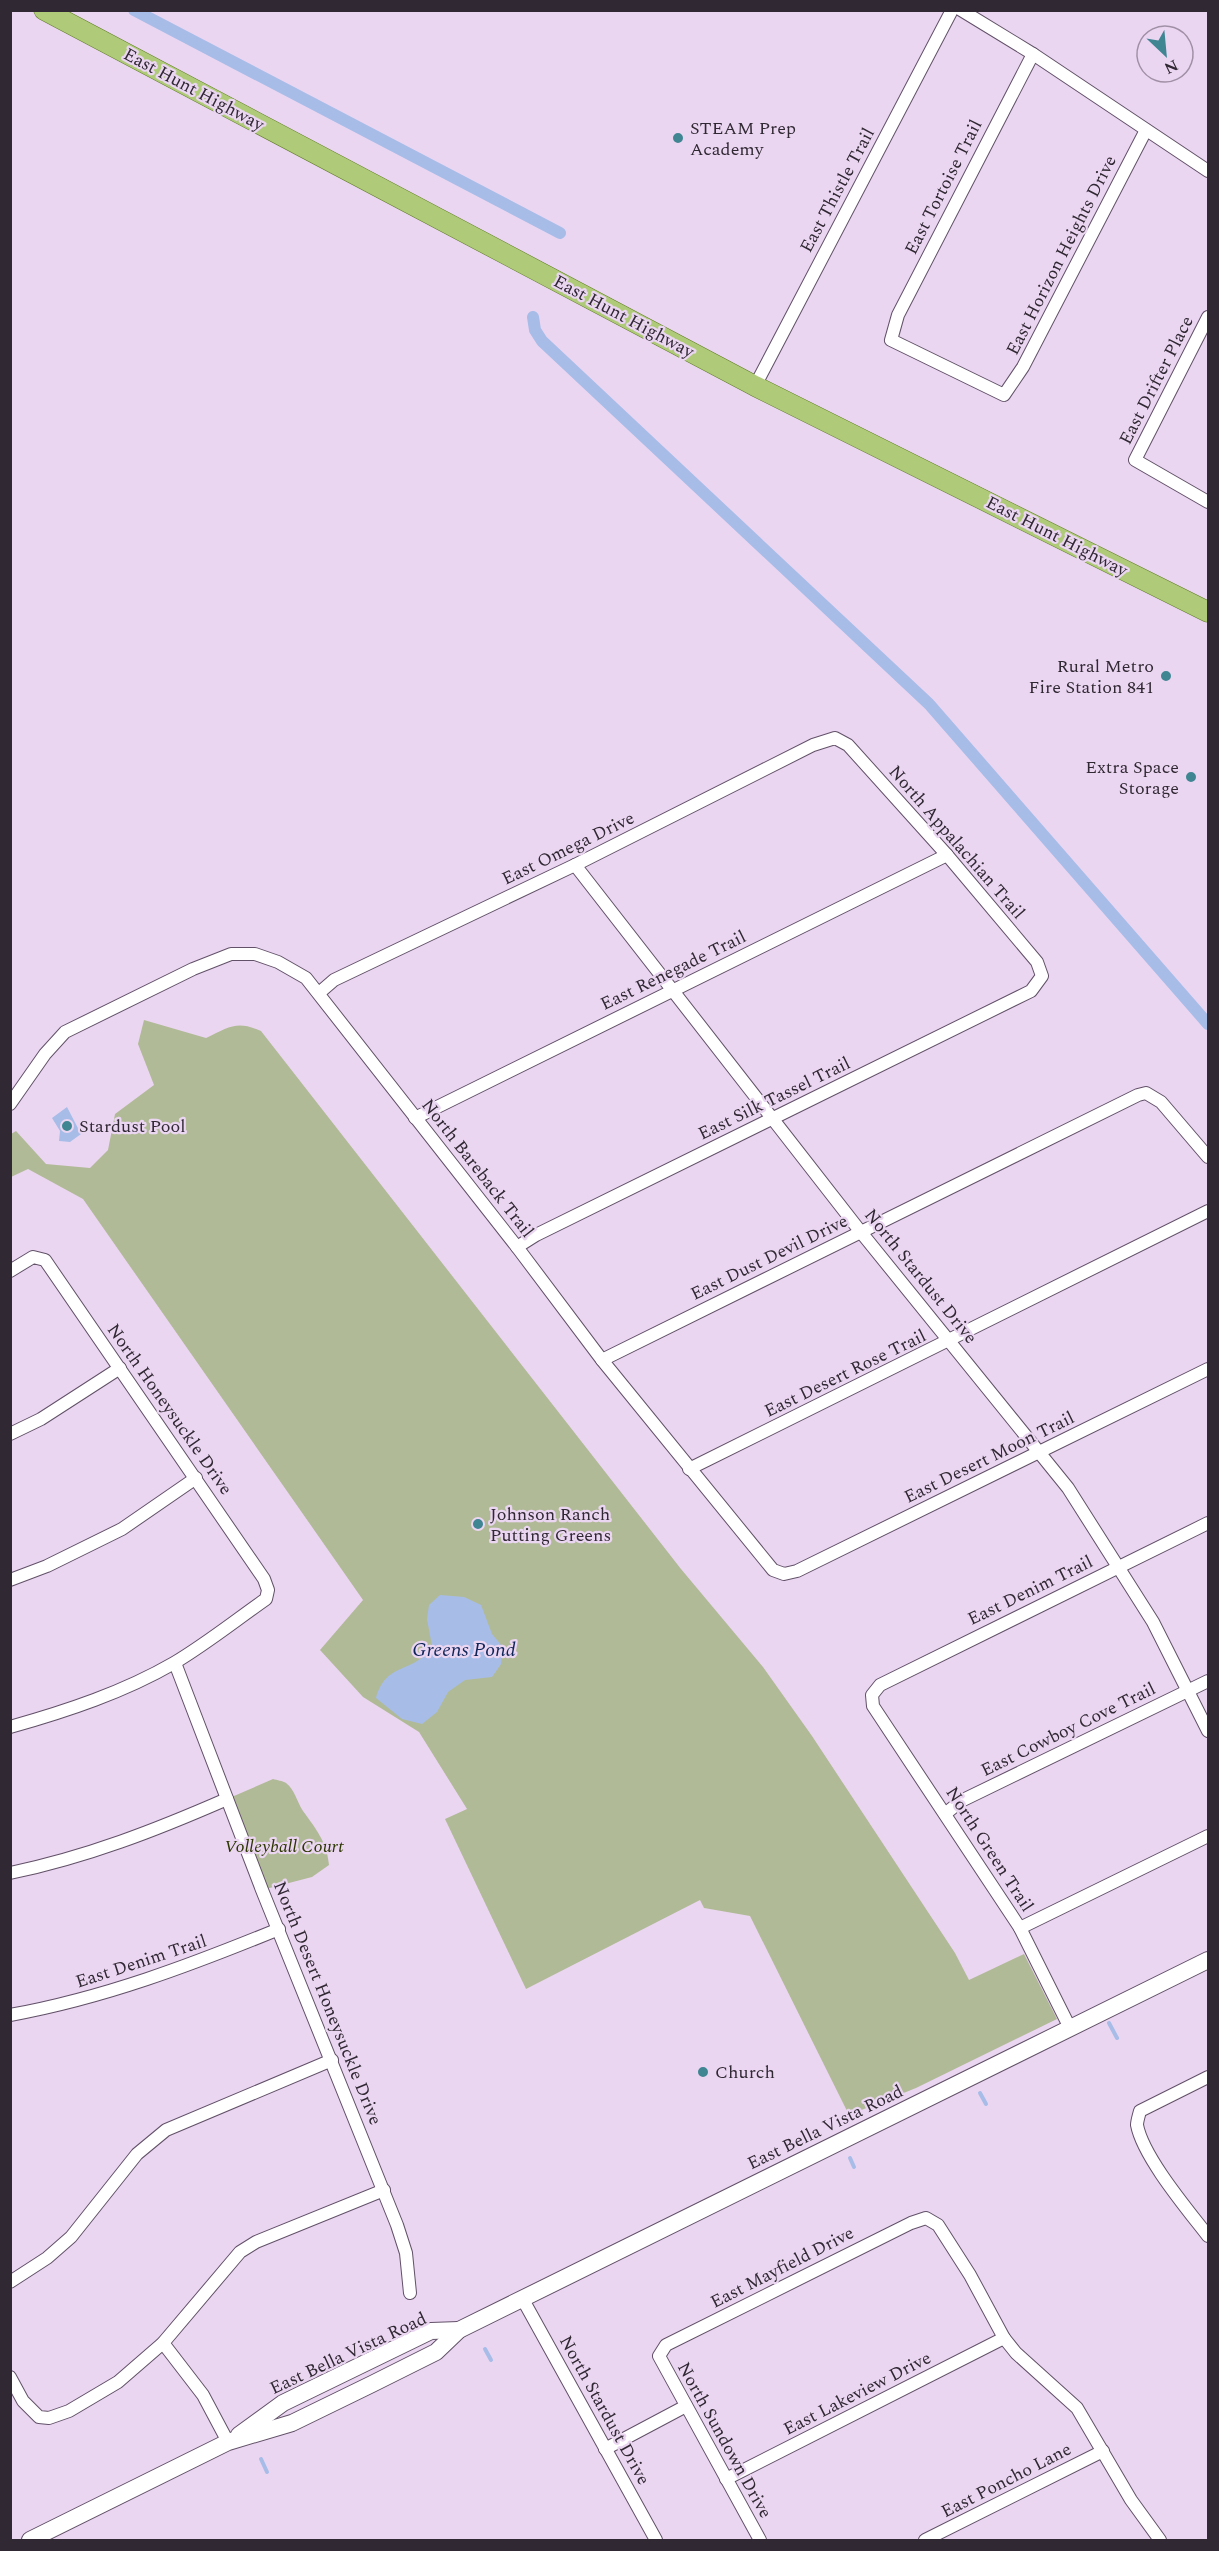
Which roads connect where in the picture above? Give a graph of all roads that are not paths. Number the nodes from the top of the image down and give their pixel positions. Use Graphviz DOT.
graph roads {
  1 [pos="44,10"];
  2 [pos="952,10"];
  3 [pos="961,10"];
  4 [pos="1033,54"];
  5 [pos="1146,130"];
  6 [pos="1209,171"];
  7 [pos="1209,317"];
  8 [pos="755,386"];
  9 [pos="1004,395"];
  10 [pos="1209,502"];
  11 [pos="1209,612"];
  12 [pos="835,738"];
  13 [pos="947,855"];
  14 [pos="575,865"];
  15 [pos="1042,976"];
  16 [pos="674,990"];
  17 [pos="319,993"];
  18 [pos="10,1104"];
  19 [pos="415,1118"];
  20 [pos="773,1119"];
  21 [pos="1209,1157"];
  22 [pos="1209,1211"];
  23 [pos="860,1231"];
  24 [pos="517,1247"];
  25 [pos="10,1271"];
  26 [pos="951,1341"];
  27 [pos="602,1360"];
  28 [pos="120,1368"];
  29 [pos="1209,1370"];
  30 [pos="10,1434"];
  31 [pos="1041,1452"];
  32 [pos="689,1469"];
  33 [pos="196,1478"];
  34 [pos="1209,1523"];
  35 [pos="1118,1567"];
  36 [pos="784,1574"];
  37 [pos="10,1580"];
  38 [pos="175,1663"];
  39 [pos="1209,1681"];
  40 [pos="1189,1690"];
  41 [pos="872,1695"];
  42 [pos="10,1727"];
  43 [pos="1209,1731"];
  44 [pos="227,1799"];
  45 [pos="945,1814"];
  46 [pos="1209,1836"];
  47 [pos="10,1873"];
  48 [pos="1020,1928"];
  49 [pos="279,1929"];
  50 [pos="1209,1960"];
  51 [pos="10,2015"];
  52 [pos="1070,2028"];
  53 [pos="332,2060"];
  54 [pos="1209,2077"];
  55 [pos="384,2190"];
  56 [pos="1209,2236"];
  57 [pos="10,2282"];
  58 [pos="410,2293"];
  59 [pos="522,2298"];
  60 [pos="1004,2338"];
  61 [pos="163,2343"];
  62 [pos="659,2356"];
  63 [pos="10,2377"];
  64 [pos="686,2406"];
  65 [pos="228,2442"];
  66 [pos="605,2449"];
  67 [pos="1103,2451"];
  68 [pos="726,2479"];
  69 [pos="30,2541"];
  70 [pos="656,2541"];
  71 [pos="760,2541"];
  72 [pos="925,2541"];
  73 [pos="1160,2541"];
  1 -- 8 [label="main road, East Hunt Highway"];
  2 -- 8 [label="street, East Thistle Trail"];
  3 -- 4 [label="street"];
  4 -- 5 [label="street"];
  4 -- 9 [label="street, East Tortoise Trail"];
  5 -- 6 [label="street"];
  5 -- 9 [label="street, East Horizon Heights Drive"];
  7 -- 10 [label="street, East Drifter Place"];
  8 -- 11 [label="main road, East Hunt Highway"];
  12 -- 13 [label="street, North Appalachian Trail"];
  12 -- 14 [label="street, East Omega Drive"];
  13 -- 15 [label="street, North Appalachian Trail"];
  13 -- 16 [label="street, East Renegade Trail"];
  14 -- 16 [label="street, North Stardust Drive"];
  14 -- 17 [label="street, East Omega Drive"];
  15 -- 20 [label="street, East Silk Tassel Trail"];
  16 -- 19 [label="street, East Renegade Trail"];
  16 -- 20 [label="street, North Stardust Drive"];
  17 -- 18 [label="street, North Bareback Trail"];
  17 -- 19 [label="street, North Bareback Trail"];
  19 -- 24 [label="street, North Bareback Trail"];
  20 -- 23 [label="street, North Stardust Drive"];
  20 -- 24 [label="street, East Silk Tassel Trail"];
  21 -- 23 [label="street, East Dust Devil Drive"];
  22 -- 26 [label="street, East Desert Rose Trail"];
  23 -- 26 [label="street, North Stardust Drive"];
  23 -- 27 [label="street, East Dust Devil Drive"];
  24 -- 27 [label="street, North Bareback Trail"];
  25 -- 28 [label="street, North Honeysuckle Drive"];
  26 -- 31 [label="street, North Stardust Drive"];
  26 -- 32 [label="street, East Desert Rose Trail"];
  27 -- 32 [label="street, North Bareback Trail"];
  28 -- 30 [label="street"];
  28 -- 33 [label="street, North Honeysuckle Drive"];
  29 -- 31 [label="street, East Desert Moon Trail"];
  31 -- 35 [label="street, North Stardust Drive"];
  31 -- 36 [label="street, East Desert Moon Trail"];
  32 -- 36 [label="street, North Bareback Trail"];
  33 -- 37 [label="street"];
  33 -- 38 [label="street, North Honeysuckle Drive"];
  34 -- 35 [label="street, East Denim Trail"];
  35 -- 40 [label="street, North Stardust Drive"];
  35 -- 41 [label="street, East Denim Trail"];
  38 -- 42 [label="street"];
  38 -- 44 [label="street, North Desert Honeysuckle Drive"];
  39 -- 40 [label="street, East Cowboy Cove Trail"];
  40 -- 43 [label="street, North Stardust Drive"];
  40 -- 45 [label="street, East Cowboy Cove Trail"];
  41 -- 45 [label="street, North Green Trail"];
  44 -- 47 [label="street"];
  44 -- 49 [label="street, North Desert Honeysuckle Drive"];
  45 -- 48 [label="street, North Green Trail"];
  46 -- 48 [label="street"];
  48 -- 52 [label="street, North Green Trail"];
  49 -- 51 [label="street, East Denim Trail"];
  49 -- 53 [label="street, North Desert Honeysuckle Drive"];
  50 -- 52 [label="street, East Bella Vista Road"];
  52 -- 59 [label="street, East Bella Vista Road"];
  53 -- 55 [label="street, North Desert Honeysuckle Drive"];
  53 -- 57 [label="street"];
  54 -- 56 [label="street"];
  55 -- 58 [label="street, North Desert Honeysuckle Drive"];
  55 -- 61 [label="street"];
  59 -- 65 [label="street, East Bella Vista Road"];
  59 -- 66 [label="street, North Stardust Drive"];
  60 -- 62 [label="street, East Mayfield Drive"];
  60 -- 67 [label="street"];
  60 -- 68 [label="street, East Lakeview Drive"];
  61 -- 63 [label="street"];
  61 -- 65 [label="street"];
  62 -- 64 [label="street, North Sundown Drive"];
  64 -- 66 [label="street"];
  64 -- 68 [label="street, North Sundown Drive"];
  65 -- 69 [label="street, East Bella Vista Road"];
  66 -- 70 [label="street, North Stardust Drive"];
  67 -- 72 [label="street, East Poncho Lane"];
  67 -- 73 [label="street"];
  68 -- 71 [label="street, North Sundown Drive"];
}
